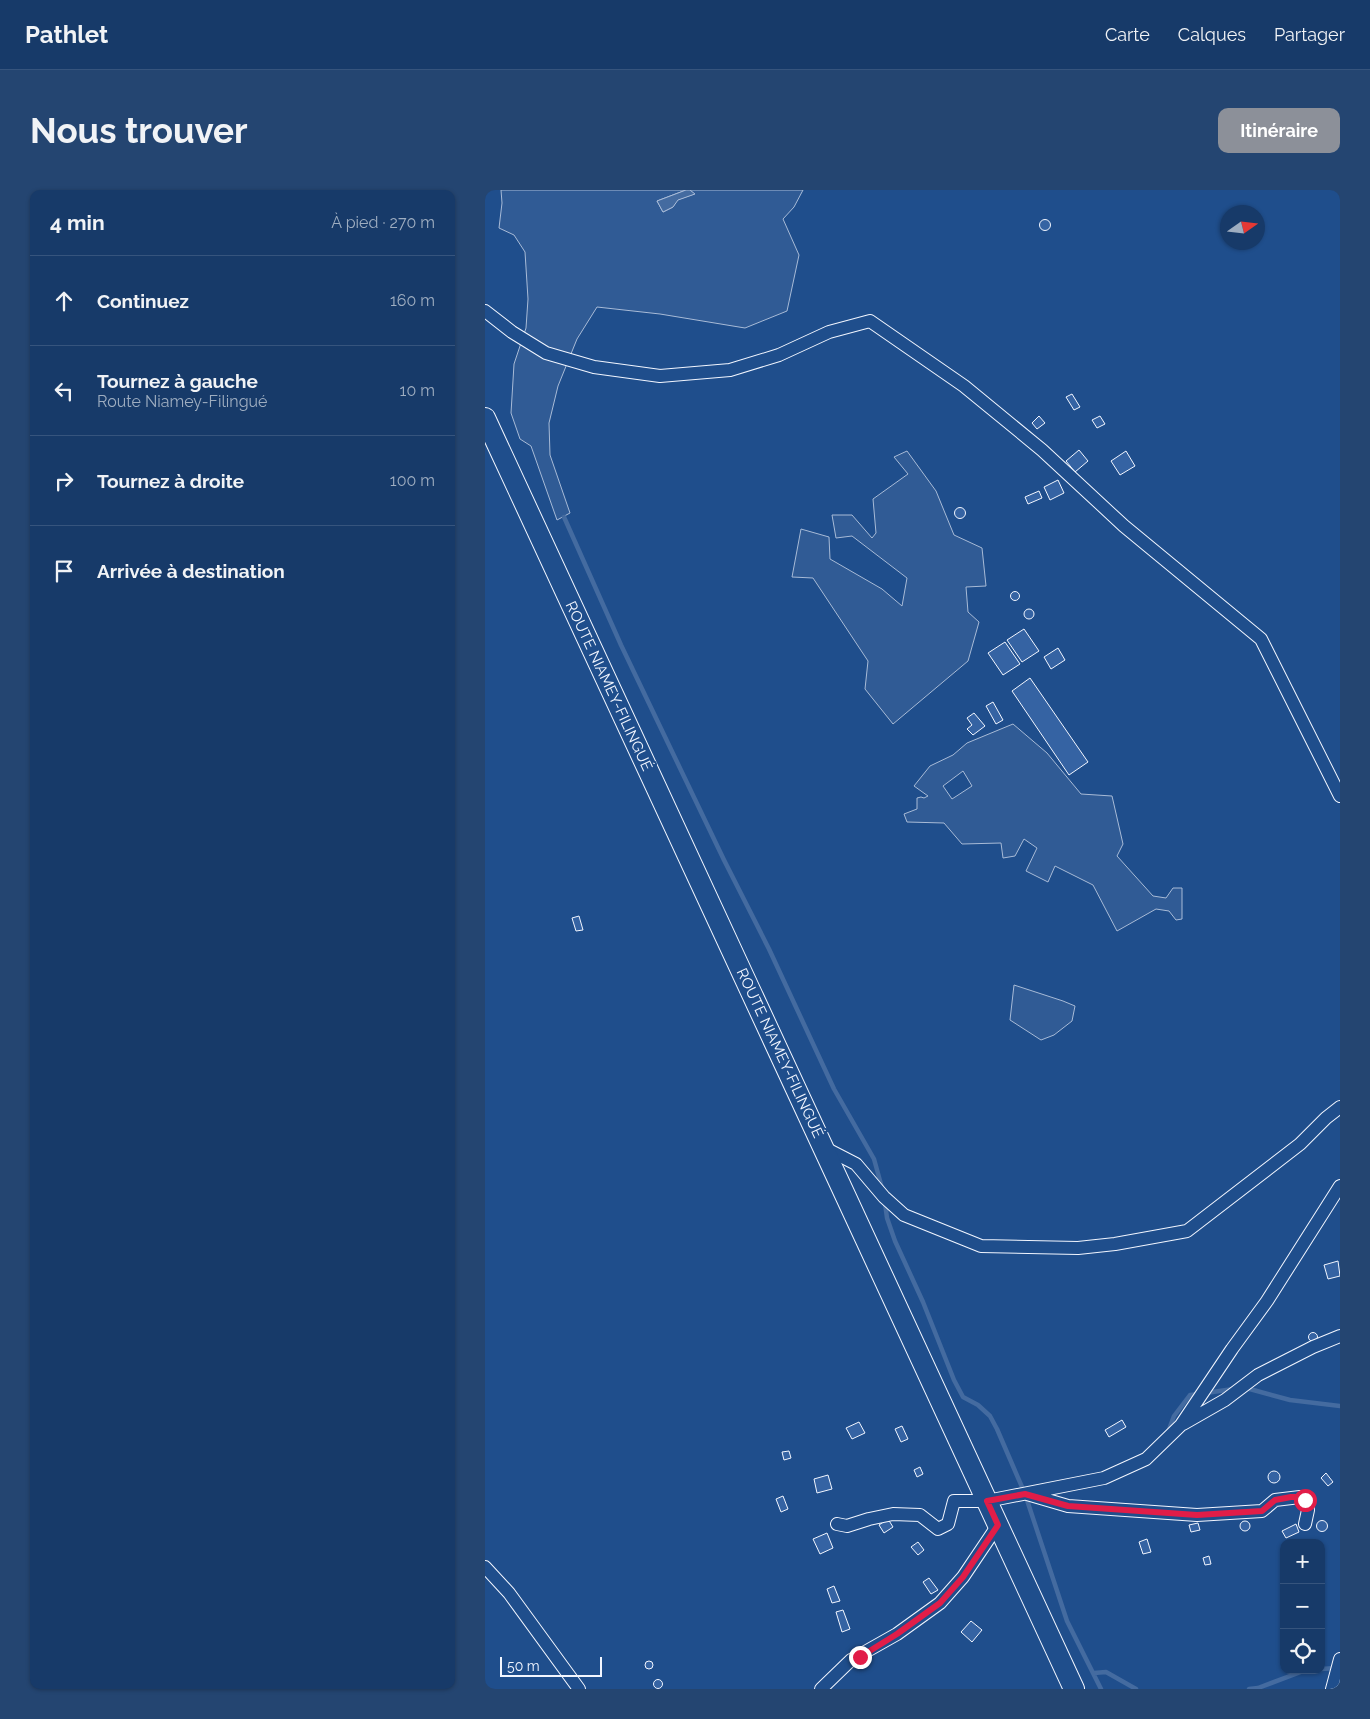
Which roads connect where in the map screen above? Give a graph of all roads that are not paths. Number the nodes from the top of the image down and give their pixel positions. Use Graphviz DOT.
graph roads {
  1 [pos="485,311"];
  2 [pos="485,418"];
  3 [pos="1340,796"];
  4 [pos="1340,1107"];
  5 [pos="823,1147"];
  6 [pos="1340,1186"];
  7 [pos="1340,1336"];
  8 [pos="1181,1425"];
  9 [pos="1025,1494"];
  10 [pos="987,1501"];
  11 [pos="837,1524"];
  12 [pos="1305,1524"];
  13 [pos="998,1525"];
  14 [pos="485,1567"];
  15 [pos="1340,1659"];
  16 [pos="579,1689"];
  17 [pos="821,1689"];
  18 [pos="1074,1689"];
  19 [pos="1332,1689"];
  1 -- 3 [label="street"];
  2 -- 5 [label="main road, ROUTE NIAMEY-FILINGUÉ"];
  4 -- 5 [label="street"];
  5 -- 10 [label="main road, ROUTE NIAMEY-FILINGUÉ"];
  6 -- 8 [label="street"];
  7 -- 8 [label="street"];
  8 -- 9 [label="street"];
  9 -- 10 [label="street"];
  9 -- 12 [label="street"];
  10 -- 11 [label="street"];
  10 -- 13 [label="main road, ROUTE NIAMEY-FILINGUÉ"];
  13 -- 17 [label="street"];
  13 -- 18 [label="main road, ROUTE NIAMEY-FILINGUÉ"];
  14 -- 16 [label="street"];
  15 -- 19 [label="street"];
}
